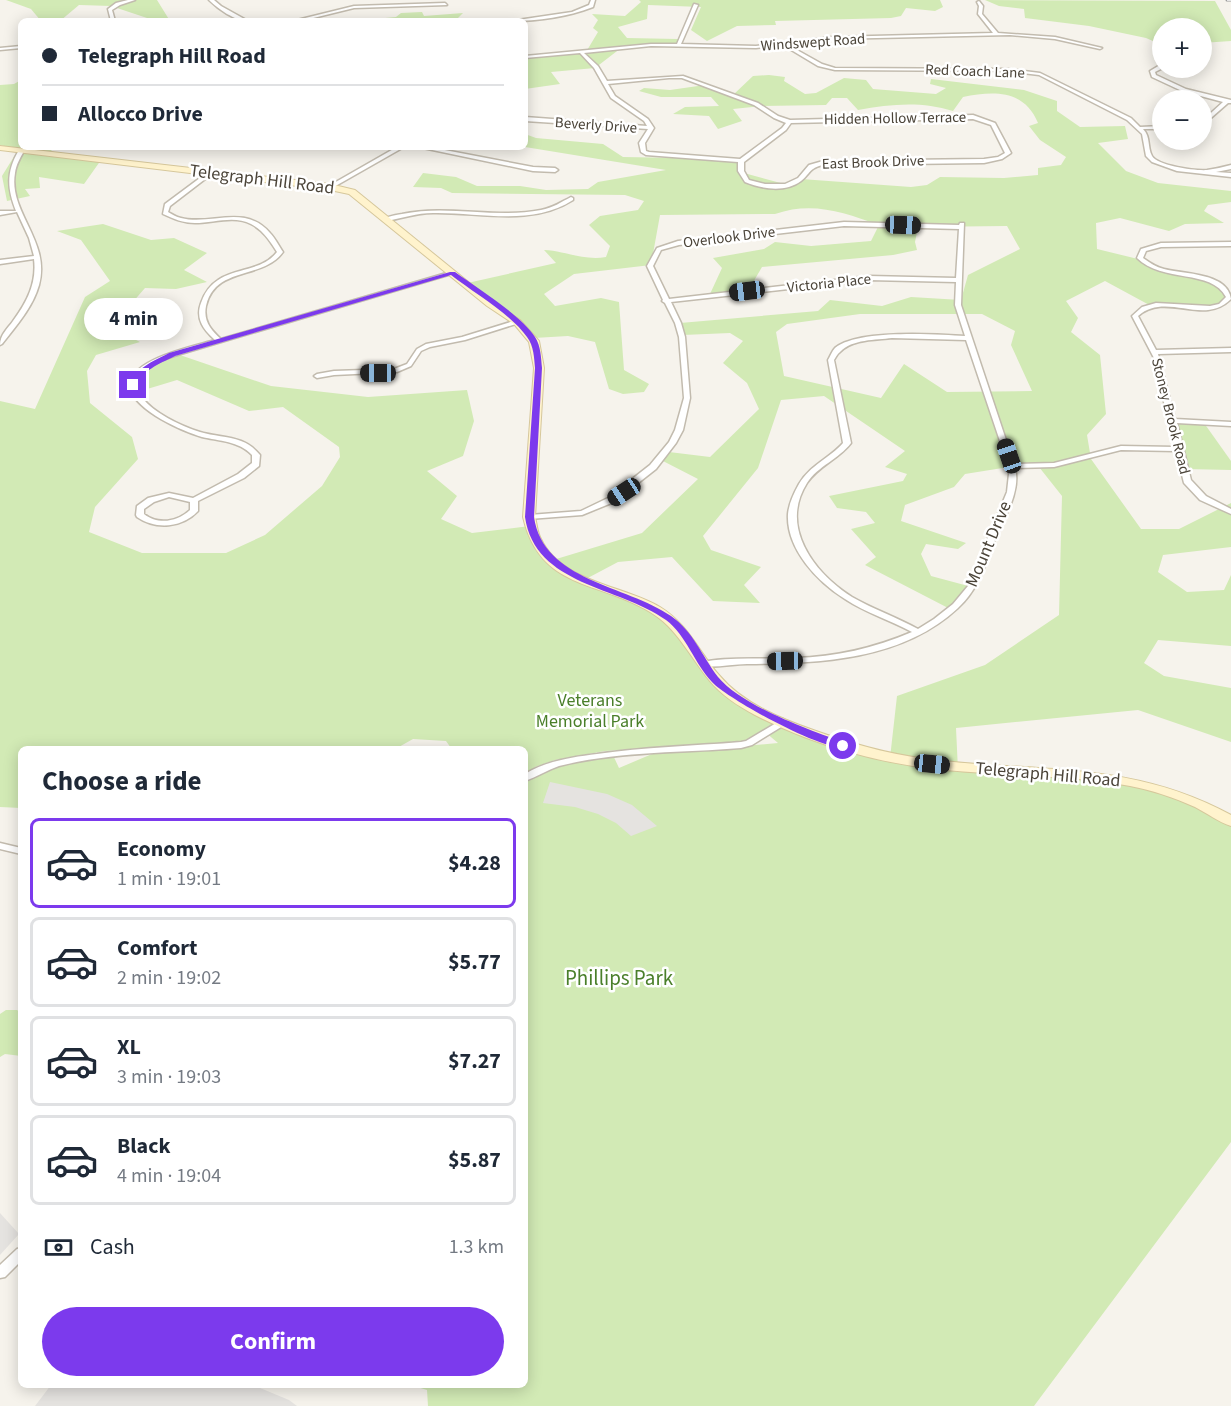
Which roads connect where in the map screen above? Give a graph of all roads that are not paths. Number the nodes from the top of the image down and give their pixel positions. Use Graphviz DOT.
graph roads {
  1 [pos="133,0"];
  2 [pos="211,0"];
  3 [pos="346,0"];
  4 [pos="593,0"];
  5 [pos="979,2"];
  6 [pos="445,4"];
  7 [pos="696,5"];
  8 [pos="354,7"];
  9 [pos="112,18"];
  10 [pos="239,18"];
  11 [pos="308,18"];
  12 [pos="528,19"];
  13 [pos="997,35"];
  14 [pos="679,44"];
  15 [pos="784,44"];
  16 [pos="18,47"];
  17 [pos="1100,48"];
  18 [pos="0,49"];
  19 [pos="580,52"];
  20 [pos="528,57"];
  21 [pos="1158,78"];
  22 [pos="604,83"];
  23 [pos="1229,101"];
  24 [pos="1212,115"];
  25 [pos="528,119"];
  26 [pos="789,122"];
  27 [pos="1152,127"];
  28 [pos="651,128"];
  29 [pos="1141,128"];
  30 [pos="0,148"];
  31 [pos="396,150"];
  32 [pos="436,150"];
  33 [pos="21,151"];
  34 [pos="1000,158"];
  35 [pos="741,161"];
  36 [pos="1231,167"];
  37 [pos="555,170"];
  38 [pos="1204,172"];
  39 [pos="210,173"];
  40 [pos="4,174"];
  41 [pos="1231,175"];
  42 [pos="330,187"];
  43 [pos="571,199"];
  44 [pos="7,200"];
  45 [pos="15,212"];
  46 [pos="0,213"];
  47 [pos="387,219"];
  48 [pos="961,226"];
  49 [pos="1231,244"];
  50 [pos="36,257"];
  51 [pos="0,262"];
  52 [pos="452,273"];
  53 [pos="958,280"];
  54 [pos="665,300"];
  55 [pos="517,322"];
  56 [pos="968,338"];
  57 [pos="220,341"];
  58 [pos="0,343"];
  59 [pos="1231,350"];
  60 [pos="1155,352"];
  61 [pos="317,376"];
  62 [pos="1172,421"];
  63 [pos="1231,424"];
  64 [pos="1178,448"];
  65 [pos="1011,466"];
  66 [pos="194,500"];
  67 [pos="1231,512"];
  68 [pos="530,517"];
  69 [pos="918,632"];
  70 [pos="705,664"];
  71 [pos="783,722"];
  72 [pos="528,776"];
  73 [pos="1231,821"];
  74 [pos="0,846"];
  75 [pos="18,850"];
  76 [pos="18,1255"];
  77 [pos="0,1273"];
  1 -- 9 [label="street"];
  2 -- 10 [label="street"];
  3 -- 8 [label="street"];
  4 -- 12 [label="street"];
  5 -- 13 [label="street"];
  6 -- 8 [label="street"];
  7 -- 14 [label="street"];
  8 -- 11 [label="street"];
  13 -- 15 [label="street, Windswept Road"];
  13 -- 17 [label="street, Windswept Road"];
  14 -- 15 [label="street, Windswept Road"];
  14 -- 19 [label="street, Windswept Road"];
  15 -- 29 [label="street, Red Coach Lane"];
  16 -- 18 [label="street"];
  19 -- 20 [label="street, Windswept Road"];
  19 -- 22 [label="street"];
  21 -- 23 [label="street"];
  22 -- 26 [label="street"];
  22 -- 28 [label="street"];
  23 -- 24 [label="street"];
  25 -- 28 [label="street, Beverly Drive"];
  26 -- 34 [label="street, Hidden Hollow Terrace"];
  26 -- 35 [label="street"];
  27 -- 29 [label="street"];
  28 -- 35 [label="street, Beverly Drive"];
  29 -- 38 [label="street"];
  30 -- 33 [label="street, Telegraph Hill Road"];
  31 -- 42 [label="street"];
  32 -- 37 [label="street"];
  33 -- 39 [label="street, Telegraph Hill Road"];
  33 -- 40 [label="street"];
  34 -- 35 [label="street, East Brook Drive"];
  36 -- 38 [label="street"];
  38 -- 41 [label="street"];
  39 -- 42 [label="street, Telegraph Hill Road"];
  39 -- 57 [label="street"];
  42 -- 47 [label="street, Telegraph Hill Road"];
  43 -- 47 [label="street"];
  44 -- 45 [label="street"];
  45 -- 46 [label="street"];
  45 -- 50 [label="street"];
  47 -- 52 [label="street, Telegraph Hill Road"];
  48 -- 53 [label="street, Mount Drive"];
  48 -- 54 [label="street, Overlook Drive"];
  49 -- 60 [label="street, Stoney Brook Road"];
  50 -- 51 [label="street"];
  50 -- 58 [label="street"];
  52 -- 55 [label="street, Telegraph Hill Road"];
  52 -- 57 [label="street"];
  53 -- 54 [label="street, Victoria Place"];
  53 -- 56 [label="street, Mount Drive"];
  54 -- 68 [label="street, Overlook Drive"];
  55 -- 61 [label="street"];
  55 -- 68 [label="street, Telegraph Hill Road"];
  56 -- 65 [label="street, Mount Drive"];
  56 -- 69 [label="street"];
  57 -- 66 [label="street"];
  59 -- 60 [label="street"];
  60 -- 62 [label="street, Stoney Brook Road"];
  62 -- 63 [label="street"];
  62 -- 64 [label="street, Stoney Brook Road"];
  64 -- 65 [label="street"];
  64 -- 67 [label="street, Stoney Brook Road"];
  65 -- 69 [label="street, Mount Drive"];
  66 -- 66 [label="street"];
  68 -- 70 [label="street, Telegraph Hill Road"];
  69 -- 70 [label="street, Mount Drive"];
  70 -- 71 [label="street, Telegraph Hill Road"];
  71 -- 72 [label="street"];
  71 -- 73 [label="street, Telegraph Hill Road"];
  74 -- 75 [label="street"];
  76 -- 77 [label="street"];
}
